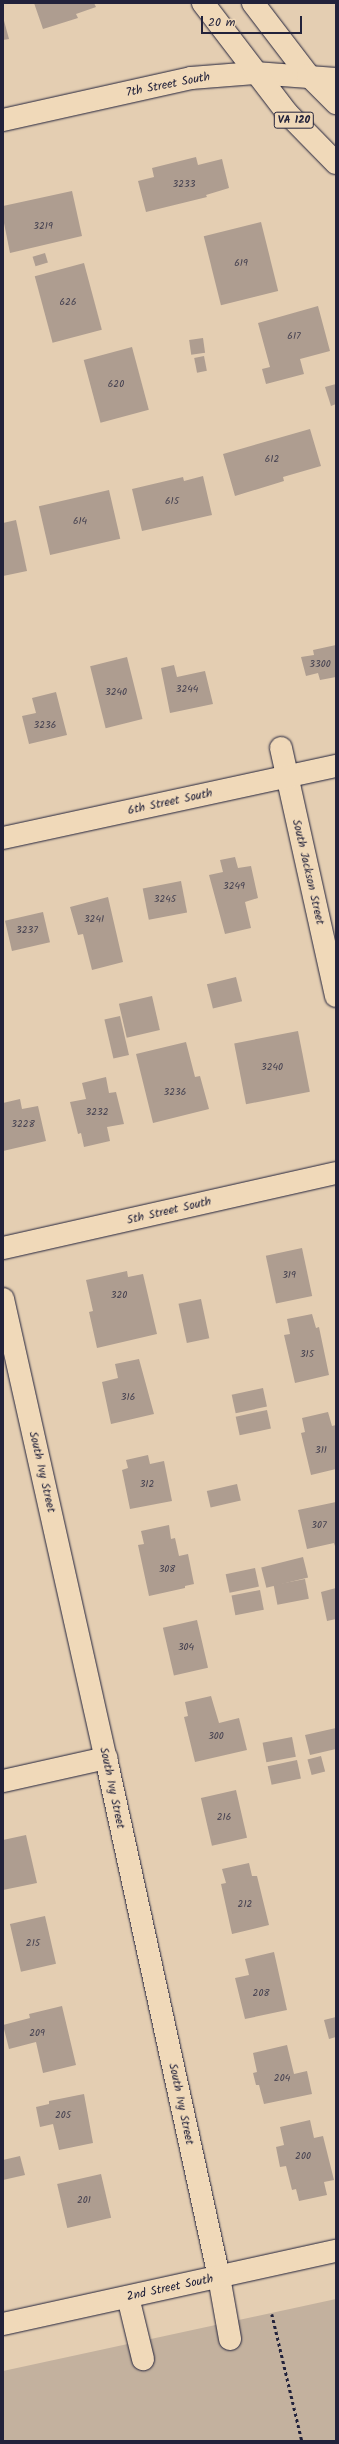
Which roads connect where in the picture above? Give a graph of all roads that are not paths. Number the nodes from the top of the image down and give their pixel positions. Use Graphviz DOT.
graph roads {
  1 [pos="203,3"];
  2 [pos="253,3"];
  3 [pos="255,73"];
  4 [pos="308,76"];
  5 [pos="336,79"];
  6 [pos="336,103"];
  7 [pos="3,120"];
  8 [pos="336,163"];
  9 [pos="281,748"];
  10 [pos="336,766"];
  11 [pos="287,777"];
  12 [pos="3,838"];
  13 [pos="336,996"];
  14 [pos="336,1173"];
  15 [pos="3,1248"];
  16 [pos="3,1299"];
  17 [pos="106,1758"];
  18 [pos="3,1781"];
  19 [pos="336,2251"];
  20 [pos="219,2278"];
  21 [pos="128,2297"];
  22 [pos="3,2324"];
  23 [pos="230,2339"];
  24 [pos="143,2359"];
  1 -- 3 [label="street, VA 120"];
  2 -- 4 [label="street"];
  3 -- 4 [label="street, 7th Street South"];
  3 -- 7 [label="street, 7th Street South"];
  3 -- 8 [label="street, VA 120"];
  4 -- 5 [label="street, 7th Street South"];
  4 -- 6 [label="street"];
  9 -- 11 [label="street, South Jackson Street"];
  10 -- 11 [label="street, 6th Street South"];
  11 -- 12 [label="street, 6th Street South"];
  11 -- 13 [label="street, South Jackson Street"];
  14 -- 15 [label="street, 5th Street South"];
  16 -- 17 [label="street, South Ivy Street"];
  17 -- 18 [label="street"];
  17 -- 20 [label="street, South Ivy Street"];
  19 -- 20 [label="street, 2nd Street South"];
  20 -- 21 [label="street, 2nd Street South"];
  20 -- 23 [label="street, South Ivy Street"];
  21 -- 22 [label="street, 2nd Street South"];
  21 -- 24 [label="street"];
}
